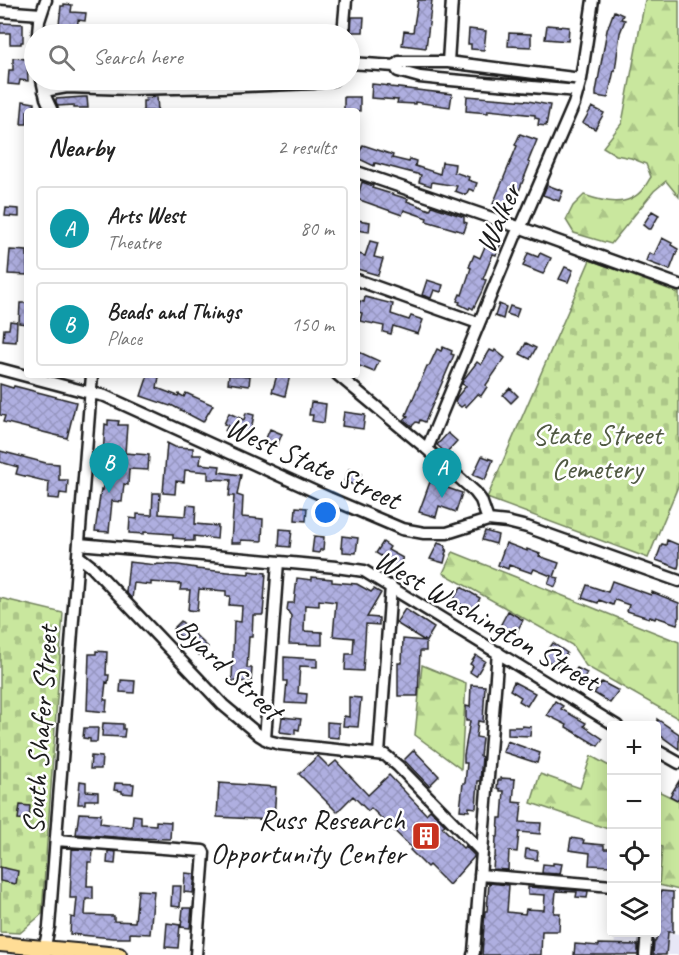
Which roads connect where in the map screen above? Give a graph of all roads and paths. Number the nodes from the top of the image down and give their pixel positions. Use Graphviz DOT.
graph roads {
  1 [pos="46,0"];
  2 [pos="346,0"];
  3 [pos="452,0"];
  4 [pos="593,0"];
  5 [pos="0,11"];
  6 [pos="41,14"];
  7 [pos="39,24"];
  8 [pos="344,24"];
  9 [pos="448,62"];
  10 [pos="360,64"];
  11 [pos="395,66"];
  12 [pos="581,79"];
  13 [pos="53,90"];
  14 [pos="578,91"];
  15 [pos="44,92"];
  16 [pos="51,108"];
  17 [pos="360,173"];
  18 [pos="520,228"];
  19 [pos="360,281"];
  20 [pos="679,285"];
  21 [pos="478,323"];
  22 [pos="0,369"];
  23 [pos="24,375"];
  24 [pos="34,378"];
  25 [pos="92,378"];
  26 [pos="342,378"];
  27 [pos="91,393"];
  28 [pos="427,449"];
  29 [pos="488,520"];
  30 [pos="78,550"];
  31 [pos="278,562"];
  32 [pos="679,581"];
  33 [pos="391,586"];
  34 [pos="498,652"];
  35 [pos="609,721"];
  36 [pos="265,739"];
  37 [pos="661,752"];
  38 [pos="379,754"];
  39 [pos="679,763"];
  40 [pos="56,840"];
  41 [pos="482,852"];
  42 [pos="480,875"];
  43 [pos="607,886"];
  44 [pos="647,937"];
  45 [pos="0,944"];
  46 [pos="44,952"];
  47 [pos="474,954"];
  48 [pos="119,955"];
  49 [pos="196,955"];
  50 [pos="645,955"];
  1 -- 6 [label="street"];
  2 -- 8 [label="street"];
  3 -- 9 [label="street"];
  4 -- 12 [label="street, Walker"];
  5 -- 6 [label="street"];
  6 -- 7 [label="street"];
  9 -- 11 [label="street"];
  9 -- 12 [label="street"];
  10 -- 11 [label="street"];
  11 -- 14 [label="street"];
  12 -- 14 [label="street, Walker"];
  13 -- 15 [label="street"];
  14 -- 18 [label="street, Walker"];
  15 -- 16 [label="street"];
  17 -- 18 [label="street"];
  18 -- 20 [label="street"];
  18 -- 21 [label="street, Walker"];
  19 -- 21 [label="street"];
  21 -- 28 [label="street, Walker"];
  22 -- 23 [label="street, West State Street"];
  24 -- 27 [label="street, West State Street"];
  25 -- 27 [label="street, South Shafer Street"];
  26 -- 28 [label="street"];
  27 -- 29 [label="street, West State Street"];
  27 -- 30 [label="street, South Shafer Street"];
  28 -- 29 [label="street"];
  29 -- 32 [label="street, West State Street"];
  30 -- 31 [label="street, West Washington Street"];
  30 -- 36 [label="street, Byard Street"];
  30 -- 40 [label="street, South Shafer Street"];
  31 -- 33 [label="street, West Washington Street"];
  31 -- 36 [label="street"];
  33 -- 34 [label="street, West Washington Street"];
  33 -- 38 [label="street"];
  34 -- 35 [label="street, West Washington Street"];
  34 -- 41 [label="street"];
  36 -- 38 [label="street, Byard Street"];
  37 -- 39 [label="street"];
  38 -- 41 [label="street, Byard Street"];
  40 -- 46 [label="street, South Shafer Street"];
  40 -- 49 [label="street"];
  41 -- 42 [label="street"];
  42 -- 43 [label="street"];
  42 -- 47 [label="street"];
  44 -- 50 [label="street"];
  45 -- 46 [label="main road"];
  46 -- 48 [label="main road"];
}
